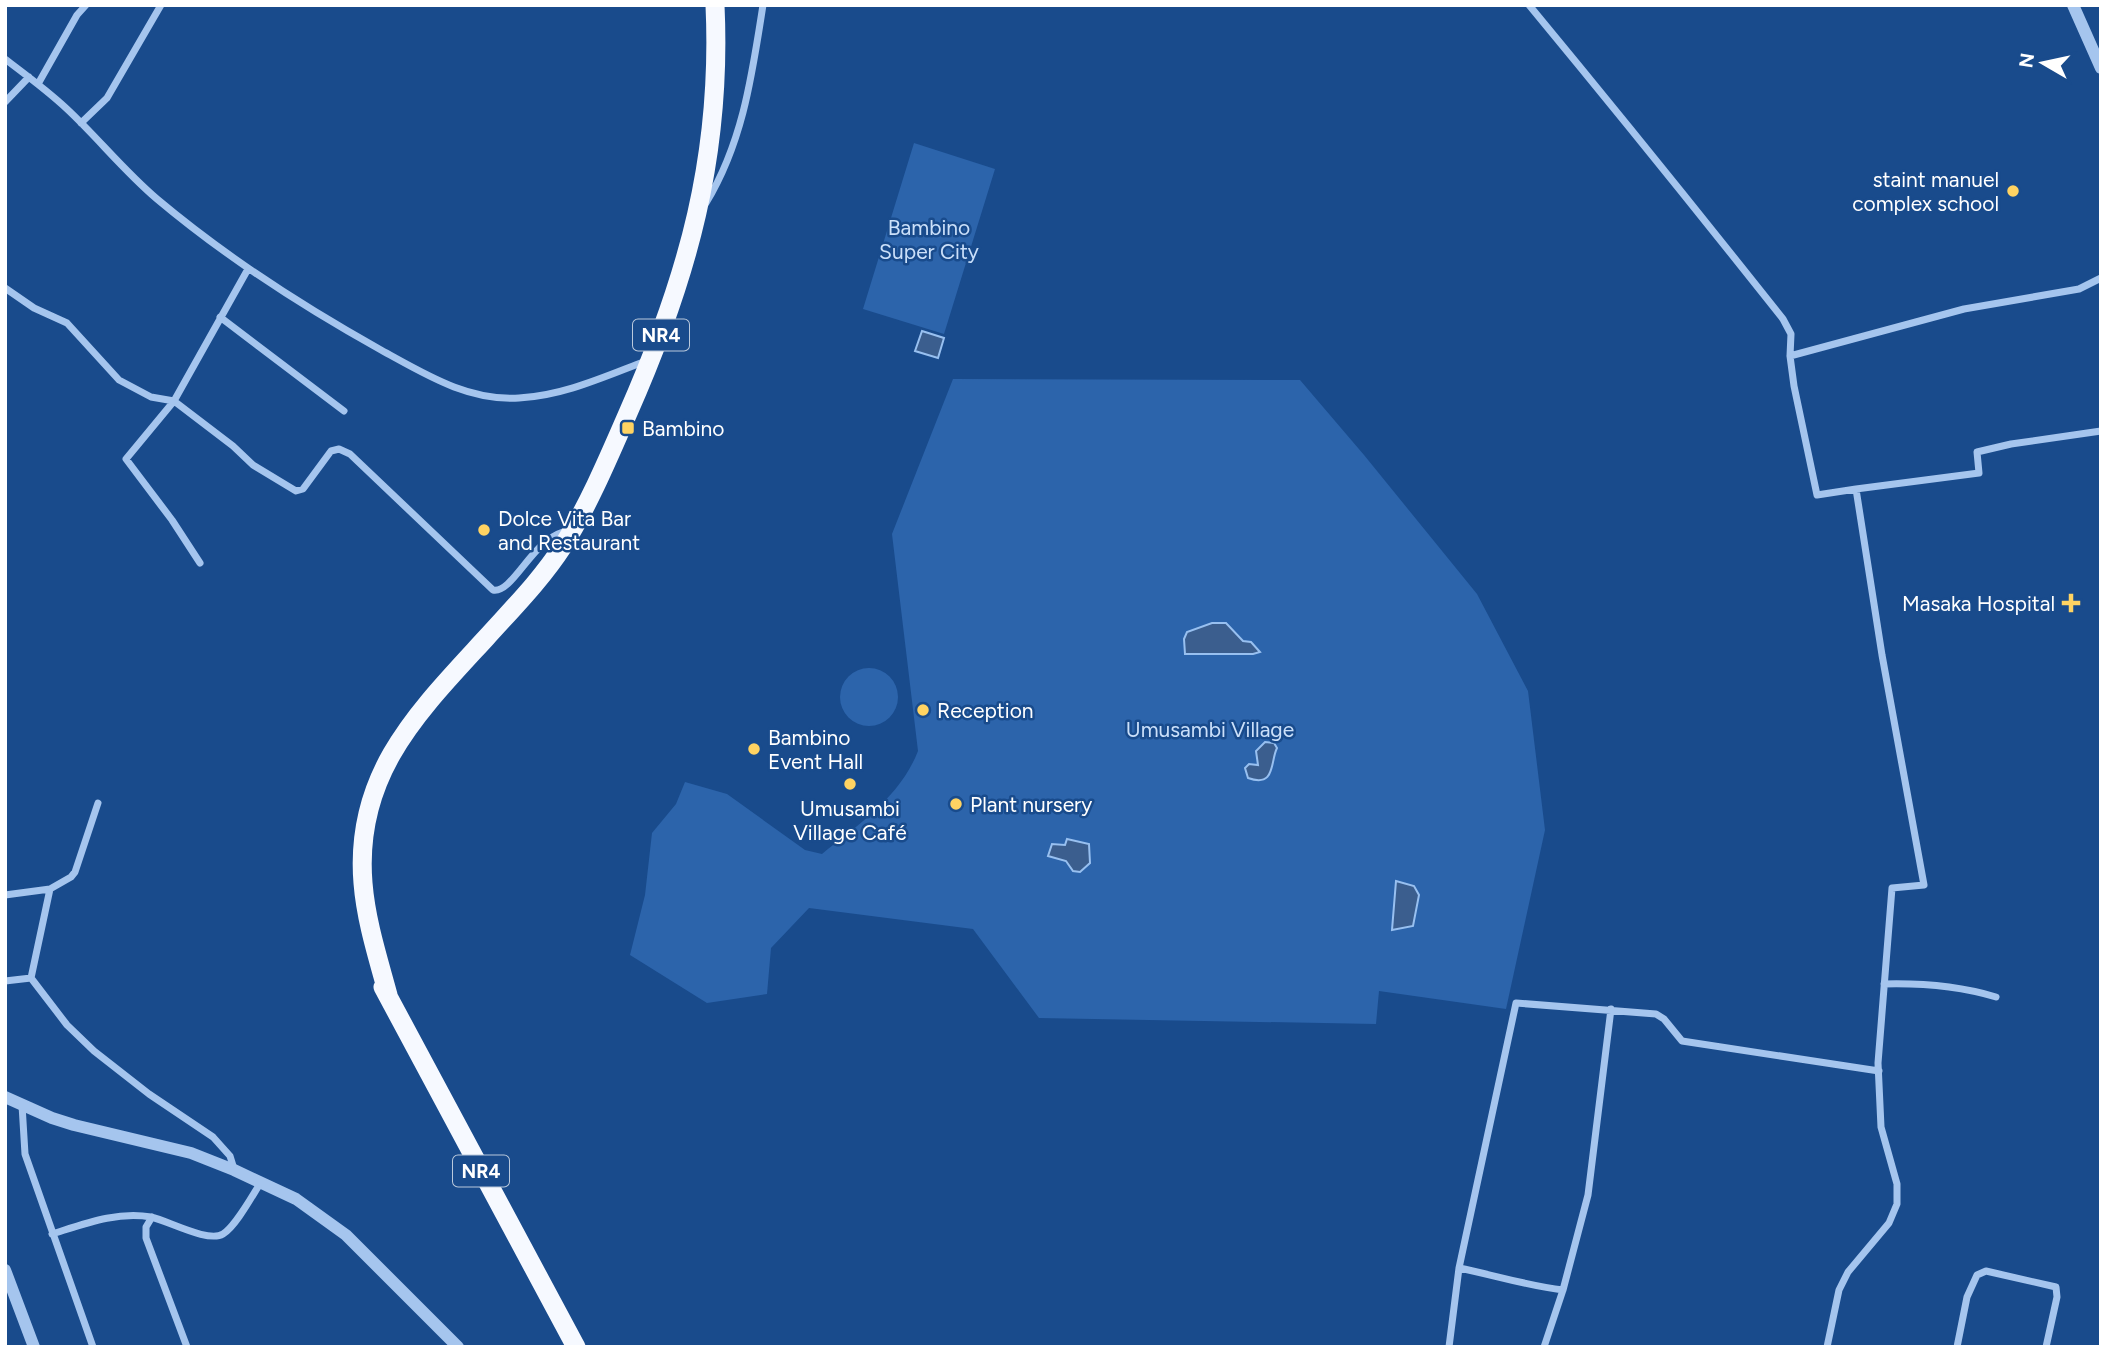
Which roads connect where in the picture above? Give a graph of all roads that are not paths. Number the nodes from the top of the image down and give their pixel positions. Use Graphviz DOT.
graph roads {
  1 [pos="86,5"];
  2 [pos="161,5"];
  3 [pos="715,5"];
  4 [pos="764,5"];
  5 [pos="1529,5"];
  6 [pos="2073,5"];
  7 [pos="5,59"];
  8 [pos="2101,68"];
  9 [pos="29,77"];
  10 [pos="38,84"];
  11 [pos="5,102"];
  12 [pos="81,124"];
  13 [pos="696,219"];
  14 [pos="248,269"];
  15 [pos="2101,278"];
  16 [pos="5,288"];
  17 [pos="220,317"];
  18 [pos="1790,356"];
  19 [pos="652,359"];
  20 [pos="174,401"];
  21 [pos="344,411"];
  22 [pos="2101,431"];
  23 [pos="1857,489"];
  24 [pos="572,531"];
  25 [pos="200,563"];
  26 [pos="98,803"];
  27 [pos="50,889"];
  28 [pos="5,895"];
  29 [pos="31,978"];
  30 [pos="5,981"];
  31 [pos="1884,984"];
  32 [pos="1996,997"];
  33 [pos="1611,1009"];
  34 [pos="1879,1071"];
  35 [pos="5,1097"];
  36 [pos="22,1105"];
  37 [pos="234,1170"];
  38 [pos="261,1182"];
  39 [pos="152,1217"];
  40 [pos="52,1234"];
  41 [pos="1459,1268"];
  42 [pos="5,1270"];
  43 [pos="1563,1290"];
  44 [pos="34,1347"];
  45 [pos="93,1347"];
  46 [pos="187,1347"];
  47 [pos="458,1347"];
  48 [pos="576,1347"];
  49 [pos="1449,1347"];
  50 [pos="1544,1347"];
  51 [pos="1827,1347"];
  52 [pos="1957,1347"];
  53 [pos="2046,1347"];
  1 -- 10 [label="street"];
  2 -- 12 [label="street"];
  3 -- 13 [label="highway, NR4"];
  4 -- 13 [label="street"];
  5 -- 18 [label="street"];
  6 -- 8 [label="street"];
  7 -- 9 [label="street"];
  9 -- 10 [label="street"];
  9 -- 11 [label="street"];
  10 -- 12 [label="street"];
  12 -- 14 [label="street"];
  13 -- 19 [label="highway, NR4"];
  14 -- 17 [label="street"];
  14 -- 19 [label="street"];
  15 -- 18 [label="street"];
  16 -- 20 [label="street"];
  17 -- 20 [label="street"];
  17 -- 21 [label="street"];
  18 -- 23 [label="street"];
  19 -- 24 [label="highway, NR4"];
  20 -- 24 [label="street"];
  20 -- 25 [label="street"];
  22 -- 23 [label="street"];
  23 -- 31 [label="street"];
  24 -- 48 [label="highway, NR4"];
  26 -- 27 [label="street"];
  27 -- 28 [label="street"];
  27 -- 29 [label="street"];
  29 -- 30 [label="street"];
  29 -- 37 [label="street"];
  31 -- 32 [label="street"];
  31 -- 34 [label="street"];
  33 -- 34 [label="street"];
  33 -- 41 [label="street"];
  33 -- 43 [label="street"];
  34 -- 51 [label="street"];
  35 -- 36 [label="street"];
  36 -- 37 [label="street"];
  36 -- 40 [label="street"];
  37 -- 38 [label="street"];
  38 -- 39 [label="street"];
  38 -- 47 [label="street"];
  39 -- 40 [label="street"];
  39 -- 46 [label="street"];
  40 -- 45 [label="street"];
  41 -- 43 [label="street"];
  41 -- 49 [label="street"];
  42 -- 44 [label="street"];
  43 -- 50 [label="street"];
  52 -- 53 [label="street"];
}
